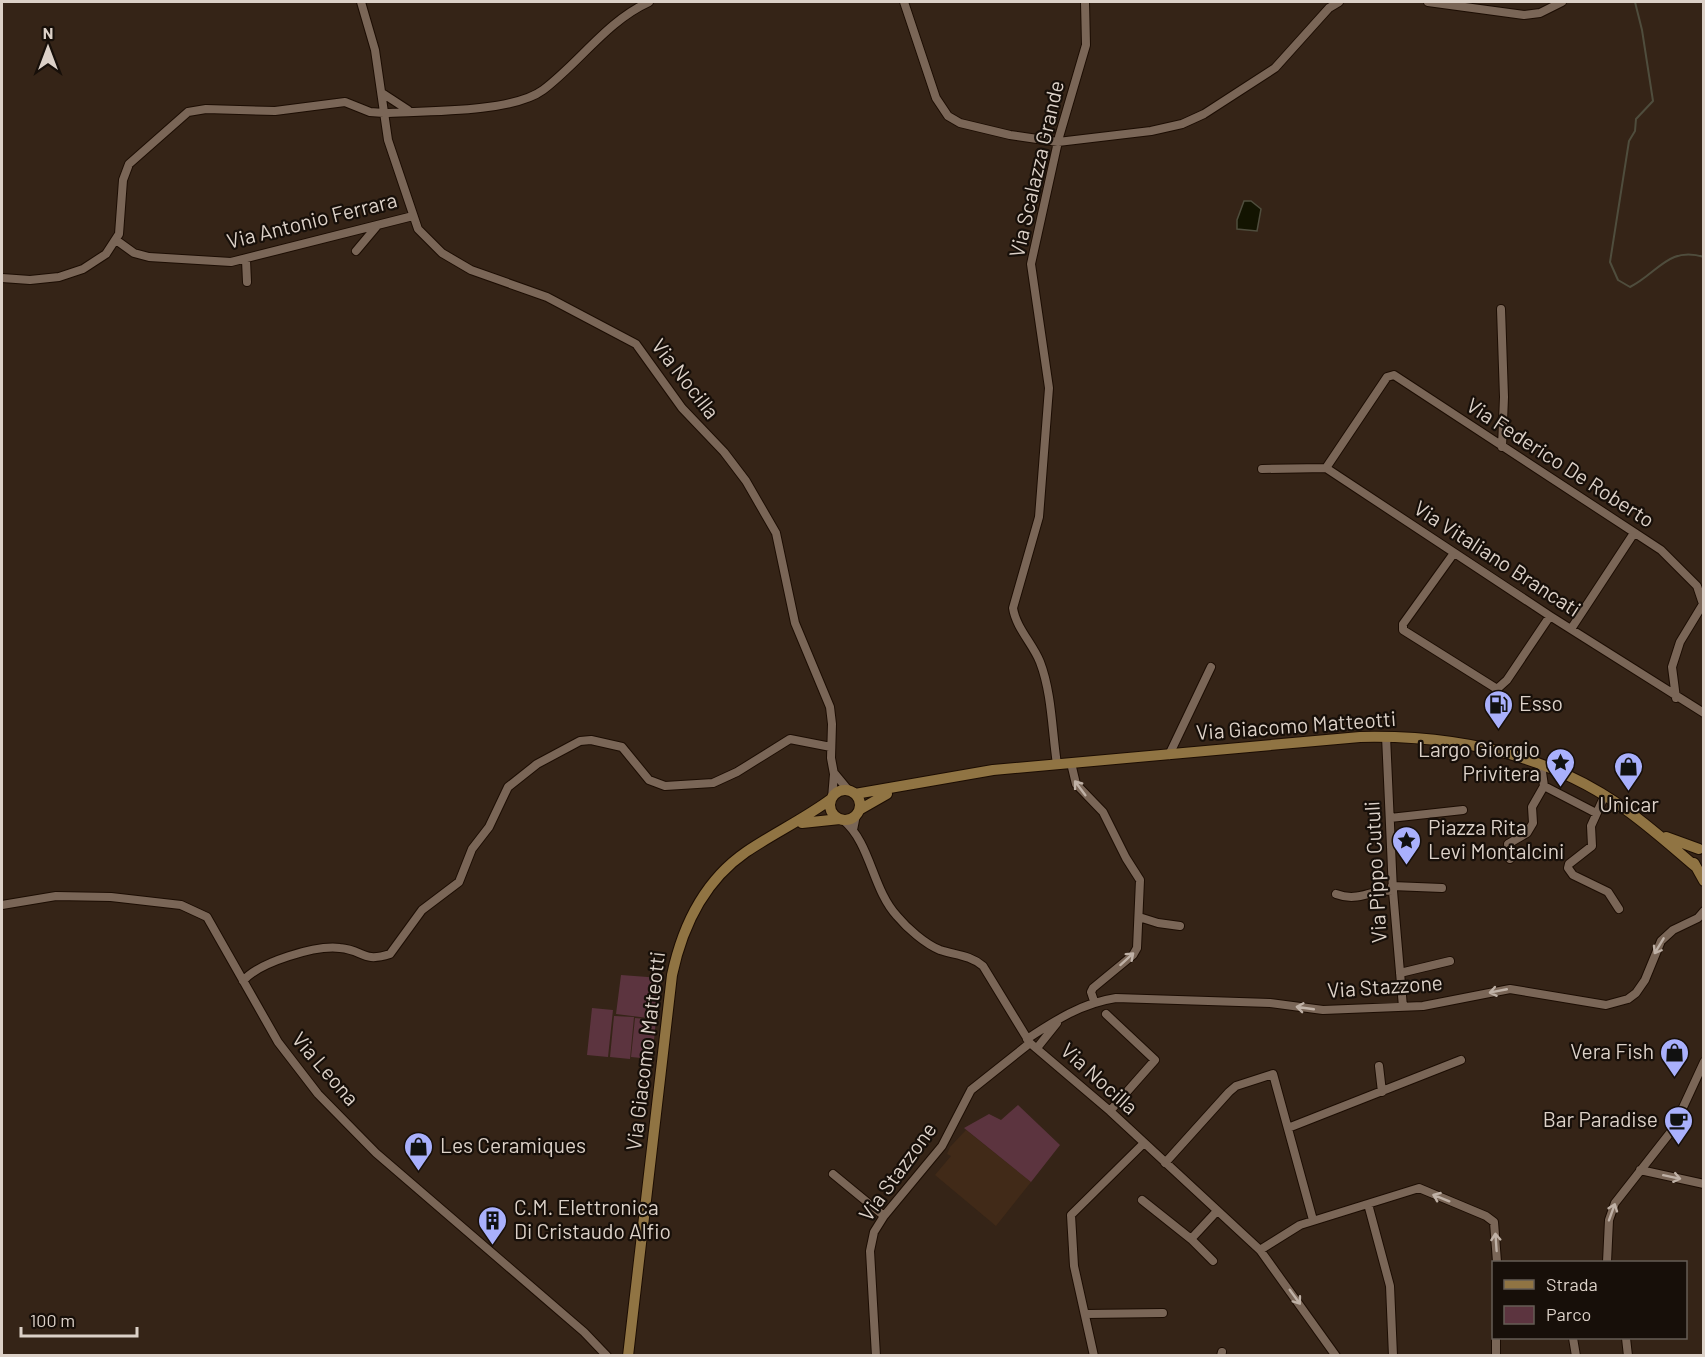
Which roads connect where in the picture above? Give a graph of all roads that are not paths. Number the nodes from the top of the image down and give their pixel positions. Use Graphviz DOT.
graph roads {
  1 [pos="361,2"];
  2 [pos="649,2"];
  3 [pos="904,2"];
  4 [pos="1085,2"];
  5 [pos="1339,2"];
  6 [pos="1428,2"];
  7 [pos="1562,2"];
  8 [pos="381,93"];
  9 [pos="412,112"];
  10 [pos="384,113"];
  11 [pos="1058,142"];
  12 [pos="413,216"];
  13 [pos="377,225"];
  14 [pos="116,240"];
  15 [pos="356,251"];
  16 [pos="246,260"];
  17 [pos="2,278"];
  18 [pos="247,282"];
  19 [pos="1501,309"];
  20 [pos="1502,447"];
  21 [pos="1326,468"];
  22 [pos="1262,470"];
  23 [pos="1634,534"];
  24 [pos="1454,553"];
  25 [pos="1550,616"];
  26 [pos="1571,629"];
  27 [pos="1211,667"];
  28 [pos="1676,698"];
  29 [pos="1704,713"];
  30 [pos="1386,736"];
  31 [pos="831,747"];
  32 [pos="1169,755"];
  33 [pos="1071,763"];
  34 [pos="1057,764"];
  35 [pos="1541,765"];
  36 [pos="834,774"];
  37 [pos="914,784"];
  38 [pos="1544,786"];
  39 [pos="852,792"];
  40 [pos="1605,795"];
  41 [pos="832,798"];
  42 [pos="1463,810"];
  43 [pos="857,813"];
  44 [pos="1596,813"];
  45 [pos="1390,818"];
  46 [pos="842,819"];
  47 [pos="793,826"];
  48 [pos="854,830"];
  49 [pos="1660,834"];
  50 [pos="1702,849"];
  51 [pos="1510,859"];
  52 [pos="1696,867"];
  53 [pos="1704,881"];
  54 [pos="1393,888"];
  55 [pos="1442,888"];
  56 [pos="1336,894"];
  57 [pos="2,905"];
  58 [pos="1619,909"];
  59 [pos="1704,911"];
  60 [pos="1138,917"];
  61 [pos="1180,926"];
  62 [pos="1450,961"];
  63 [pos="1400,973"];
  64 [pos="243,981"];
  65 [pos="1094,1001"];
  66 [pos="1403,1007"];
  67 [pos="1106,1014"];
  68 [pos="1061,1018"];
  69 [pos="1031,1043"];
  70 [pos="1461,1060"];
  71 [pos="1703,1064"];
  72 [pos="1379,1066"];
  73 [pos="1382,1092"];
  74 [pos="1110,1111"];
  75 [pos="1288,1128"];
  76 [pos="1144,1143"];
  77 [pos="1165,1163"];
  78 [pos="1640,1170"];
  79 [pos="833,1174"];
  80 [pos="1704,1184"];
  81 [pos="1142,1200"];
  82 [pos="1368,1203"];
  83 [pos="1217,1211"];
  84 [pos="884,1216"];
  85 [pos="1313,1220"];
  86 [pos="1191,1239"];
  87 [pos="1260,1250"];
  88 [pos="1213,1261"];
  89 [pos="1497,1261"];
  90 [pos="1607,1261"];
  91 [pos="1163,1313"];
  92 [pos="1086,1314"];
  93 [pos="633,1332"];
  94 [pos="1496,1339"];
  95 [pos="1573,1339"];
  96 [pos="1626,1339"];
  97 [pos="607,1356"];
  98 [pos="628,1356"];
  99 [pos="635,1356"];
  100 [pos="876,1356"];
  101 [pos="1094,1356"];
  102 [pos="1336,1356"];
  103 [pos="1393,1356"];
  104 [pos="1496,1356"];
  105 [pos="1576,1356"];
  106 [pos="1628,1356"];
  1 -- 8 [label="street, Via Nocilla"];
  2 -- 9 [label="street"];
  3 -- 11 [label="street"];
  4 -- 11 [label="street, Via Scalazza Grande"];
  5 -- 11 [label="street"];
  6 -- 7 [label="street"];
  8 -- 9 [label="street"];
  8 -- 10 [label="street, Via Nocilla"];
  9 -- 10 [label="street"];
  10 -- 12 [label="street, Via Nocilla"];
  10 -- 14 [label="street"];
  11 -- 34 [label="street, Via Scalazza Grande"];
  12 -- 13 [label="street, Via Antonio Ferrara"];
  12 -- 31 [label="street, Via Nocilla"];
  13 -- 15 [label="street"];
  13 -- 16 [label="street, Via Antonio Ferrara"];
  14 -- 16 [label="street, Via Antonio Ferrara"];
  14 -- 17 [label="street"];
  16 -- 18 [label="street"];
  19 -- 20 [label="street"];
  20 -- 21 [label="street, Via Federico De Roberto"];
  20 -- 23 [label="street, Via Federico De Roberto"];
  21 -- 22 [label="street"];
  21 -- 24 [label="street, Via Vitaliano Brancati"];
  23 -- 26 [label="street"];
  23 -- 28 [label="street, Via Federico De Roberto"];
  24 -- 25 [label="street, Via Vitaliano Brancati"];
  24 -- 25 [label="street"];
  25 -- 26 [label="street, Via Vitaliano Brancati"];
  26 -- 28 [label="street, Via Vitaliano Brancati"];
  27 -- 32 [label="street"];
  28 -- 29 [label="street, Via Vitaliano Brancati"];
  30 -- 32 [label="main road, Via Giacomo Matteotti"];
  30 -- 35 [label="main road, Via Giacomo Matteotti"];
  30 -- 45 [label="street, Via Pippo Cutuli"];
  31 -- 36 [label="street, Via Nocilla"];
  31 -- 64 [label="street"];
  32 -- 33 [label="main road, Via Giacomo Matteotti"];
  33 -- 34 [label="main road, Via Giacomo Matteotti"];
  60 -- 33 [label="street, one-way"];
  34 -- 37 [label="main road, Via Giacomo Matteotti"];
  35 -- 38 [label="street"];
  35 -- 40 [label="main road, Via Giacomo Matteotti"];
  36 -- 39 [label="street"];
  36 -- 41 [label="street, Via Nocilla"];
  37 -- 39 [label="main road"];
  37 -- 43 [label="main road"];
  38 -- 44 [label="street"];
  38 -- 51 [label="street"];
  39 -- 41 [label="main road"];
  39 -- 43 [label="main road"];
  40 -- 44 [label="street"];
  40 -- 49 [label="main road, Via Giacomo Matteotti"];
  41 -- 46 [label="main road"];
  41 -- 47 [label="main road"];
  42 -- 45 [label="street"];
  43 -- 46 [label="main road"];
  43 -- 48 [label="street"];
  44 -- 58 [label="street"];
  45 -- 54 [label="street, Via Pippo Cutuli"];
  46 -- 47 [label="main road"];
  46 -- 48 [label="street"];
  47 -- 93 [label="main road, Via Giacomo Matteotti"];
  48 -- 69 [label="street, Via Nocilla"];
  49 -- 50 [label="main road"];
  49 -- 52 [label="main road"];
  50 -- 52 [label="main road"];
  52 -- 53 [label="main road"];
  54 -- 55 [label="street"];
  54 -- 56 [label="street"];
  54 -- 63 [label="street, Via Pippo Cutuli"];
  57 -- 64 [label="street, Via Leona"];
  59 -- 66 [label="street, Via Stazzone, one-way"];
  60 -- 61 [label="street"];
  65 -- 60 [label="street, one-way"];
  62 -- 63 [label="street"];
  63 -- 66 [label="street, Via Pippo Cutuli"];
  64 -- 97 [label="street, Via Leona"];
  66 -- 65 [label="street, Via Stazzone, one-way"];
  65 -- 68 [label="street, Via Stazzone"];
  67 -- 74 [label="street"];
  68 -- 69 [label="street, Via Stazzone"];
  68 -- 69 [label="street"];
  69 -- 74 [label="street, Via Nocilla"];
  69 -- 84 [label="street, Via Stazzone"];
  70 -- 73 [label="street"];
  71 -- 78 [label="street"];
  72 -- 73 [label="street"];
  73 -- 75 [label="street"];
  74 -- 76 [label="street, Via Nocilla"];
  75 -- 77 [label="street"];
  75 -- 85 [label="street"];
  76 -- 77 [label="street, Via Nocilla"];
  76 -- 92 [label="street"];
  77 -- 83 [label="street, Via Nocilla"];
  78 -- 80 [label="street, one-way"];
  90 -- 78 [label="street, one-way"];
  79 -- 84 [label="street"];
  81 -- 86 [label="street"];
  82 -- 85 [label="street"];
  89 -- 82 [label="street, one-way"];
  82 -- 103 [label="street"];
  83 -- 86 [label="street"];
  83 -- 87 [label="street, Via Nocilla"];
  84 -- 100 [label="street, Via Stazzone"];
  85 -- 87 [label="street"];
  86 -- 88 [label="street"];
  87 -- 102 [label="street, Via Nocilla, one-way"];
  91 -- 92 [label="street"];
  92 -- 101 [label="street"];
  93 -- 98 [label="main road"];
  93 -- 99 [label="main road"];
  94 -- 104 [label="street"];
  95 -- 105 [label="street"];
  96 -- 106 [label="street"];
}
